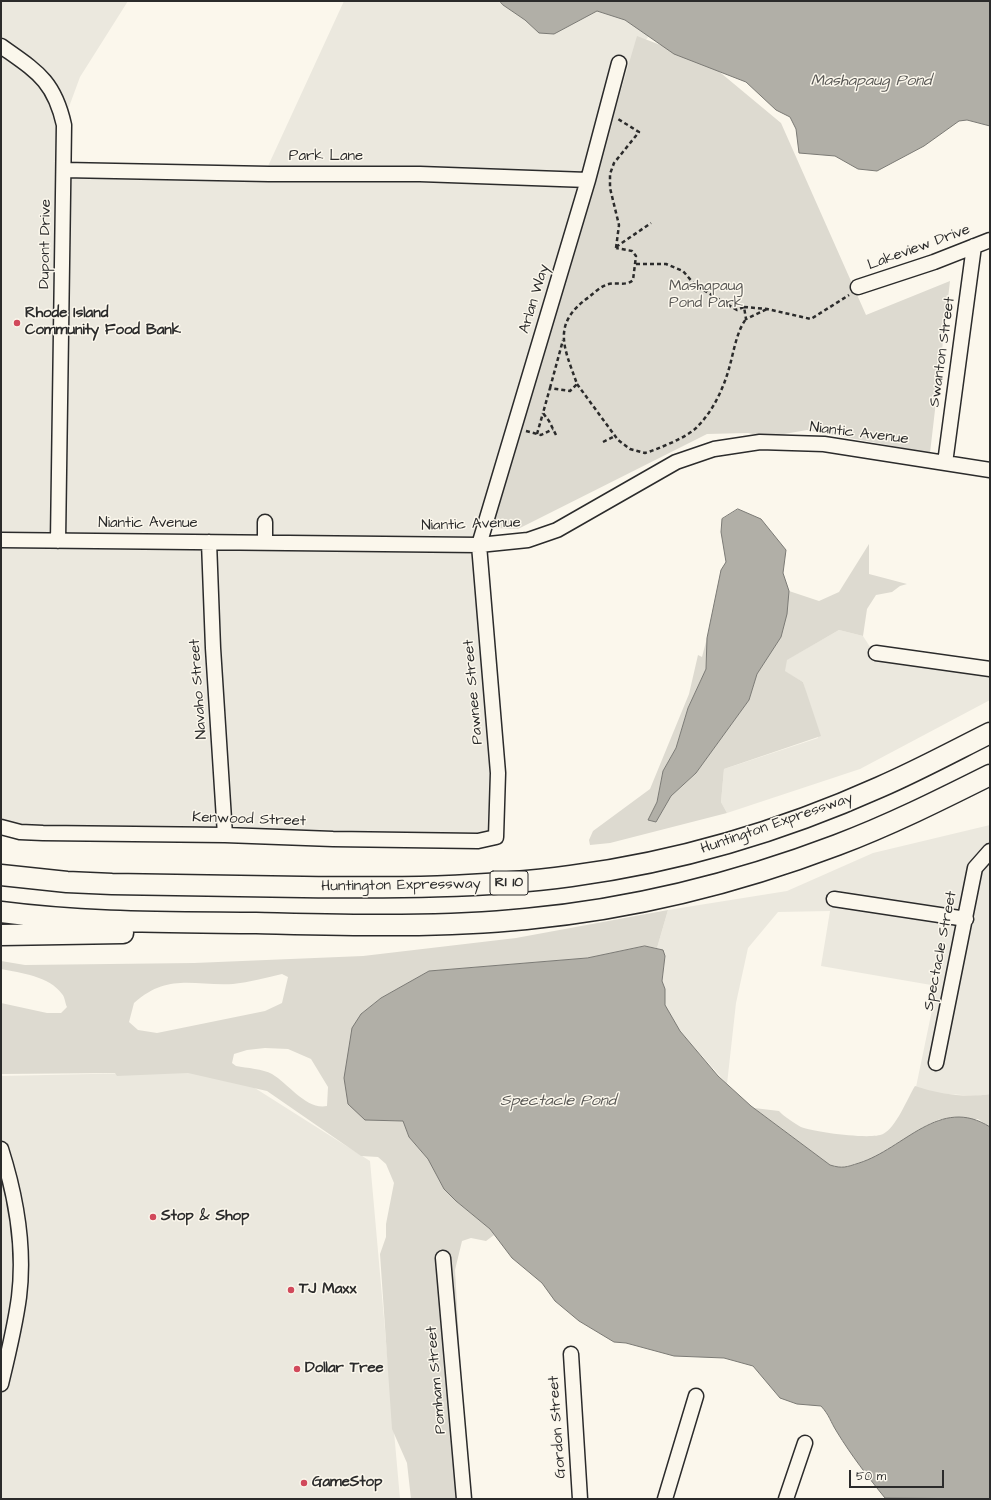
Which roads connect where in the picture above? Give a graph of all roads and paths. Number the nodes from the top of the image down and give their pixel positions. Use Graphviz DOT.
graph roads {
  1 [pos="1,46"];
  2 [pos="620,63"];
  3 [pos="606,114"];
  4 [pos="64,170"];
  5 [pos="588,180"];
  6 [pos="651,223"];
  7 [pos="990,240"];
  8 [pos="974,246"];
  9 [pos="616,248"];
  10 [pos="636,264"];
  11 [pos="854,291"];
  12 [pos="744,308"];
  13 [pos="767,309"];
  14 [pos="746,319"];
  15 [pos="563,338"];
  16 [pos="577,384"];
  17 [pos="550,388"];
  18 [pos="543,413"];
  19 [pos="514,428"];
  20 [pos="553,429"];
  21 [pos="537,434"];
  22 [pos="556,435"];
  23 [pos="615,436"];
  24 [pos="602,442"];
  25 [pos="945,463"];
  26 [pos="990,470"];
  27 [pos="265,522"];
  28 [pos="1,540"];
  29 [pos="58,541"];
  30 [pos="209,542"];
  31 [pos="265,542"];
  32 [pos="479,545"];
  33 [pos="876,653"];
  34 [pos="990,669"];
  35 [pos="990,733"];
  36 [pos="990,775"];
  37 [pos="1,827"];
  38 [pos="225,835"];
  39 [pos="496,837"];
  40 [pos="990,851"];
  41 [pos="1,875"];
  42 [pos="834,899"];
  43 [pos="1,912"];
  44 [pos="966,919"];
  45 [pos="270,924"];
  46 [pos="1,935"];
  47 [pos="936,1063"];
  48 [pos="1,1149"];
  49 [pos="444,1258"];
  50 [pos="571,1354"];
  51 [pos="1,1384"];
  52 [pos="696,1396"];
  53 [pos="805,1443"];
  54 [pos="464,1499"];
  55 [pos="580,1499"];
  56 [pos="665,1499"];
  57 [pos="786,1499"];
  1 -- 4 [label="street, Dupont Drive"];
  2 -- 3 [label="street, Arlan Way"];
  3 -- 5 [label="street, Arlan Way"];
  3 -- 9 [label="path"];
  4 -- 5 [label="street, Park Lane"];
  4 -- 29 [label="street, Dupont Drive"];
  5 -- 19 [label="street, Arlan Way"];
  6 -- 9 [label="path"];
  7 -- 8 [label="street, Lakeview Drive"];
  8 -- 11 [label="street, Lakeview Drive"];
  8 -- 25 [label="street, Swanton Street"];
  9 -- 10 [label="path"];
  10 -- 12 [label="path"];
  10 -- 15 [label="path"];
  11 -- 13 [label="path"];
  12 -- 13 [label="path"];
  12 -- 14 [label="path"];
  13 -- 14 [label="path"];
  14 -- 23 [label="path"];
  15 -- 16 [label="path"];
  15 -- 17 [label="path"];
  16 -- 17 [label="path"];
  16 -- 23 [label="path"];
  17 -- 18 [label="path"];
  18 -- 20 [label="path"];
  18 -- 21 [label="path"];
  19 -- 21 [label="path"];
  19 -- 32 [label="street, Arlan Way"];
  20 -- 21 [label="path"];
  20 -- 22 [label="path"];
  23 -- 24 [label="path"];
  25 -- 26 [label="street, Niantic Avenue"];
  25 -- 32 [label="street, Niantic Avenue"];
  27 -- 31 [label="street"];
  28 -- 29 [label="street, Niantic Avenue"];
  29 -- 30 [label="street, Niantic Avenue"];
  30 -- 31 [label="street, Niantic Avenue"];
  30 -- 38 [label="street, Navaho Street"];
  31 -- 32 [label="street, Niantic Avenue"];
  32 -- 39 [label="street, Pawnee Street"];
  33 -- 34 [label="street"];
  35 -- 41 [label="highway, Huntington Expressway / RI 10"];
  36 -- 45 [label="highway"];
  37 -- 38 [label="street, Kenwood Street"];
  38 -- 39 [label="street, Kenwood Street"];
  40 -- 44 [label="street, Spectacle Street"];
  42 -- 44 [label="street"];
  43 -- 45 [label="highway"];
  44 -- 47 [label="street, Spectacle Street"];
  45 -- 46 [label="highway"];
  48 -- 51 [label="street"];
  49 -- 54 [label="street, Pomham Street"];
  50 -- 55 [label="street, Gordon Street"];
  52 -- 56 [label="street"];
  53 -- 57 [label="street"];
}
